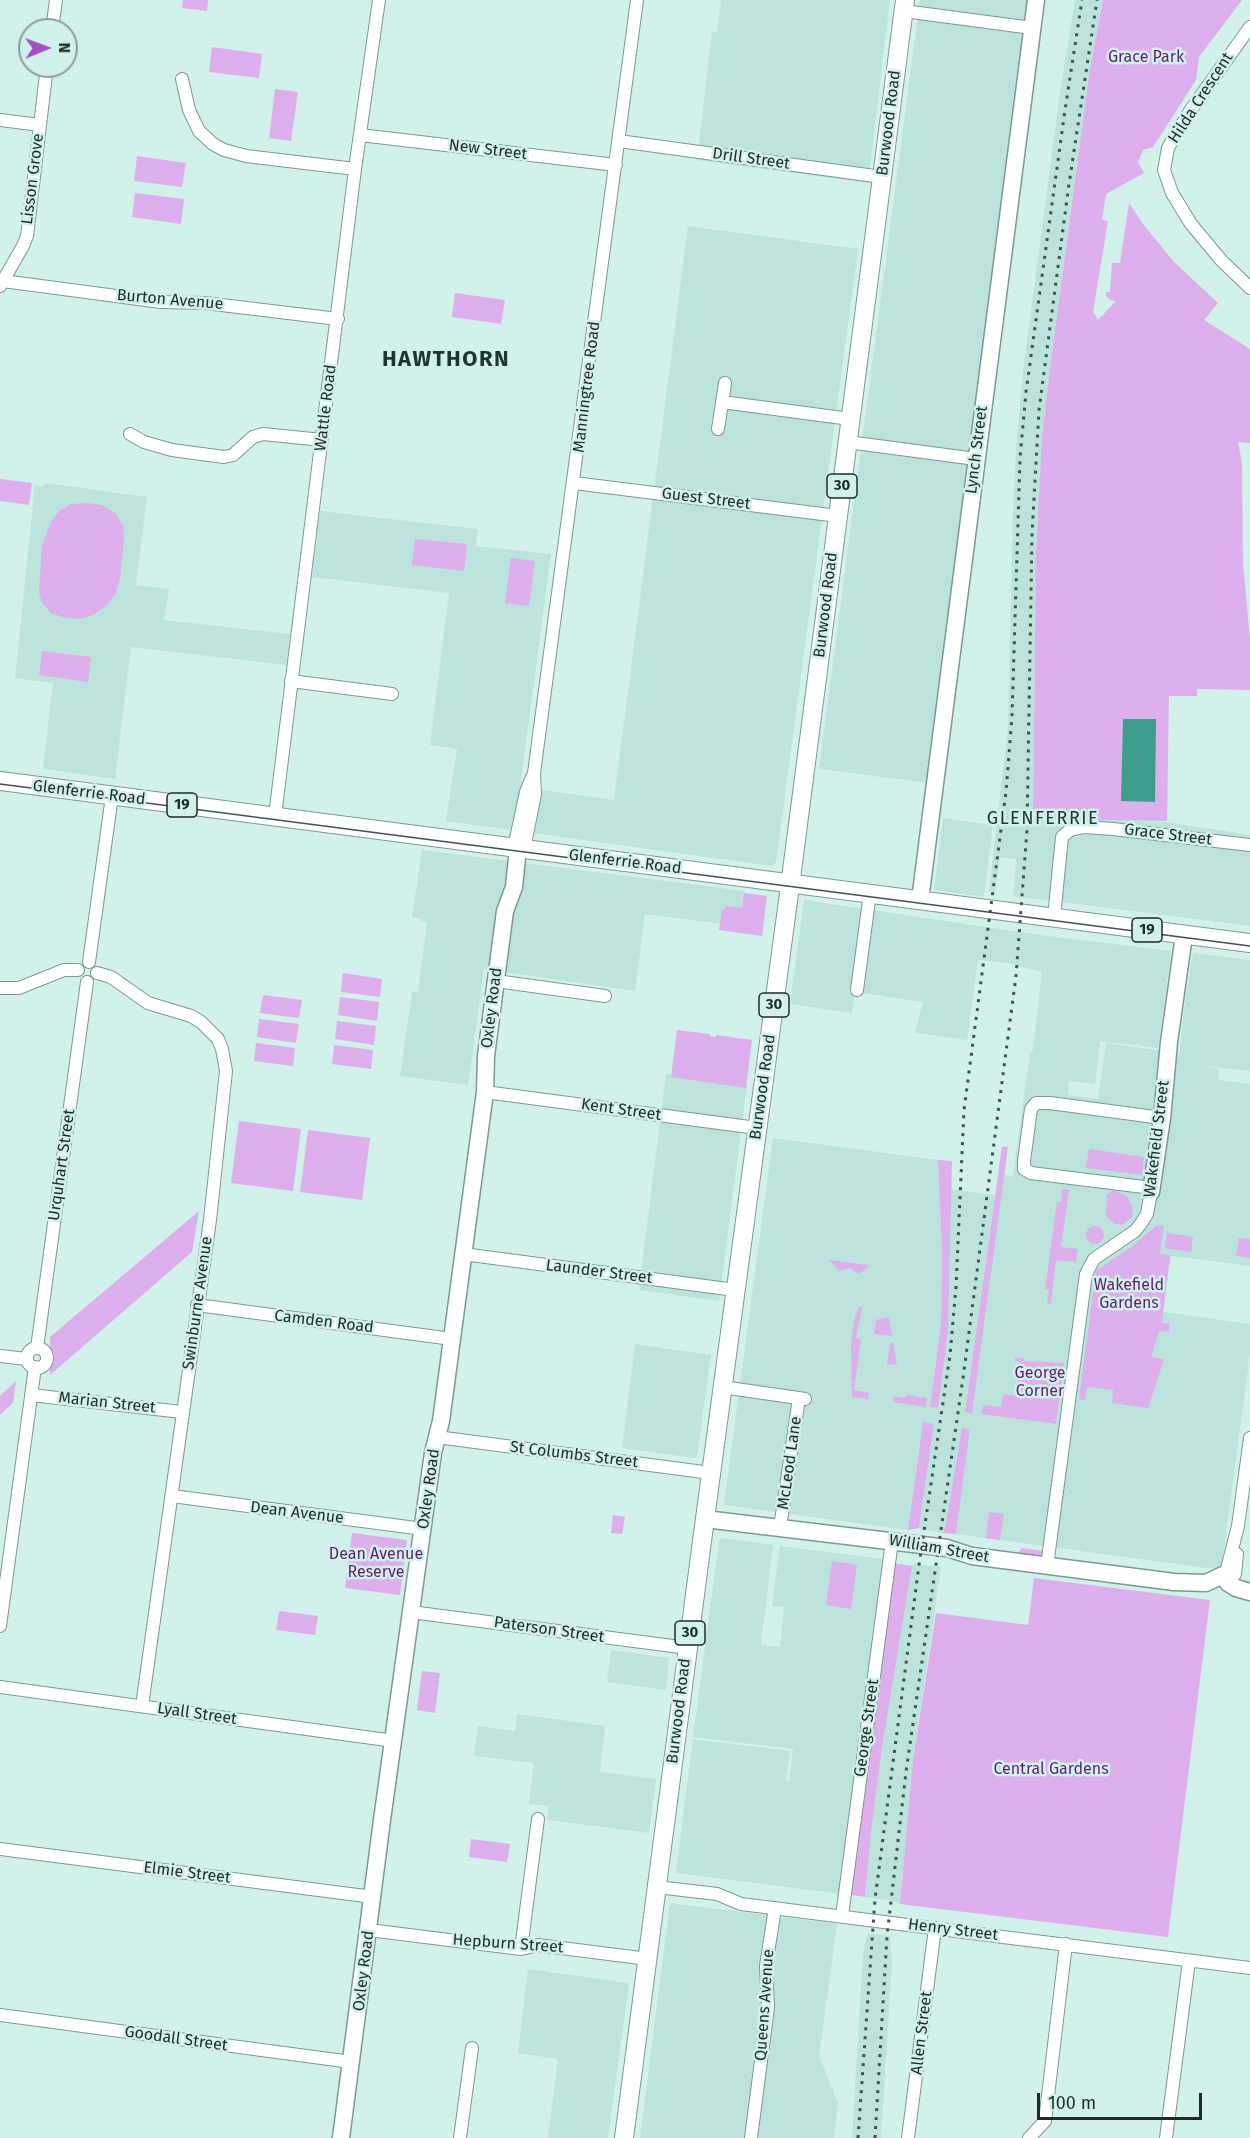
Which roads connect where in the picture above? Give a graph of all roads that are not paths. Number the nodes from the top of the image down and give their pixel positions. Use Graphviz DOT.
graph roads {
  1 [pos="56,0"];
  2 [pos="379,0"];
  3 [pos="637,0"];
  4 [pos="1036,0"];
  5 [pos="904,6"];
  6 [pos="54,18"];
  7 [pos="1250,27"];
  8 [pos="1032,28"];
  9 [pos="46,78"];
  10 [pos="182,79"];
  11 [pos="0,120"];
  12 [pos="40,125"];
  13 [pos="360,135"];
  14 [pos="619,141"];
  15 [pos="616,165"];
  16 [pos="356,169"];
  17 [pos="882,177"];
  18 [pos="2,284"];
  19 [pos="1250,288"];
  20 [pos="338,319"];
  21 [pos="725,383"];
  22 [pos="722,402"];
  23 [pos="850,419"];
  24 [pos="718,429"];
  25 [pos="130,434"];
  26 [pos="322,440"];
  27 [pos="848,442"];
  28 [pos="976,459"];
  29 [pos="574,483"];
  30 [pos="838,516"];
  31 [pos="291,681"];
  32 [pos="392,694"];
  33 [pos="0,781"];
  34 [pos="112,796"];
  35 [pos="274,816"];
  36 [pos="1250,845"];
  37 [pos="516,848"];
  38 [pos="790,883"];
  39 [pos="870,893"];
  40 [pos="920,900"];
  41 [pos="1054,917"];
  42 [pos="1185,934"];
  43 [pos="1250,943"];
  44 [pos="89,962"];
  45 [pos="78,970"];
  46 [pos="97,973"];
  47 [pos="496,981"];
  48 [pos="87,982"];
  49 [pos="0,988"];
  50 [pos="857,990"];
  51 [pos="605,996"];
  52 [pos="485,1092"];
  53 [pos="1162,1118"];
  54 [pos="757,1128"];
  55 [pos="1152,1190"];
  56 [pos="463,1254"];
  57 [pos="735,1290"];
  58 [pos="197,1305"];
  59 [pos="452,1338"];
  60 [pos="37,1348"];
  61 [pos="0,1356"];
  62 [pos="31,1363"];
  63 [pos="722,1387"];
  64 [pos="31,1395"];
  65 [pos="182,1412"];
  66 [pos="436,1437"];
  67 [pos="1250,1438"];
  68 [pos="711,1473"];
  69 [pos="172,1496"];
  70 [pos="705,1519"];
  71 [pos="780,1528"];
  72 [pos="423,1529"];
  73 [pos="892,1541"];
  74 [pos="1047,1566"];
  75 [pos="1226,1579"];
  76 [pos="1250,1592"];
  77 [pos="411,1612"];
  78 [pos="0,1626"];
  79 [pos="688,1648"];
  80 [pos="0,1687"];
  81 [pos="142,1706"];
  82 [pos="394,1741"];
  83 [pos="538,1819"];
  84 [pos="0,1849"];
  85 [pos="657,1887"];
  86 [pos="373,1897"];
  87 [pos="775,1908"];
  88 [pos="842,1916"];
  89 [pos="935,1928"];
  90 [pos="369,1930"];
  91 [pos="1066,1944"];
  92 [pos="521,1949"];
  93 [pos="648,1959"];
  94 [pos="1189,1961"];
  95 [pos="1250,1968"];
  96 [pos="0,2015"];
  97 [pos="472,2048"];
  98 [pos="351,2062"];
  99 [pos="341,2138"];
  100 [pos="460,2138"];
  101 [pos="624,2138"];
  102 [pos="751,2138"];
  103 [pos="908,2138"];
  104 [pos="1029,2138"];
  105 [pos="1166,2138"];
  1 -- 6 [label="street"];
  2 -- 13 [label="street, Wattle Road"];
  3 -- 14 [label="street, Manningtree Road"];
  4 -- 8 [label="street, Lynch Street"];
  5 -- 8 [label="street"];
  5 -- 17 [label="main road, Burwood Road / 30"];
  7 -- 19 [label="street, Hilda Crescent"];
  8 -- 28 [label="street, Lynch Street"];
  9 -- 12 [label="street, Lisson Grove"];
  10 -- 16 [label="street"];
  11 -- 12 [label="street"];
  12 -- 18 [label="street, Lisson Grove"];
  13 -- 15 [label="street, New Street"];
  13 -- 16 [label="street, Wattle Road"];
  14 -- 15 [label="street, Manningtree Road"];
  14 -- 17 [label="street, Drill Street"];
  15 -- 29 [label="street, Manningtree Road"];
  16 -- 20 [label="street, Wattle Road"];
  17 -- 23 [label="main road, Burwood Road / 30"];
  18 -- 20 [label="street, Burton Avenue"];
  20 -- 26 [label="street, Wattle Road"];
  21 -- 22 [label="street"];
  22 -- 23 [label="street"];
  22 -- 24 [label="street"];
  23 -- 27 [label="main road, Burwood Road / 30"];
  25 -- 26 [label="street"];
  26 -- 31 [label="street, Wattle Road"];
  27 -- 28 [label="street"];
  27 -- 30 [label="main road, Burwood Road / 30"];
  28 -- 40 [label="street, Lynch Street"];
  29 -- 30 [label="street, Guest Street"];
  29 -- 37 [label="street, Manningtree Road"];
  30 -- 38 [label="main road, Burwood Road / 30"];
  31 -- 32 [label="street"];
  31 -- 35 [label="street, Wattle Road"];
  33 -- 34 [label="main road, Glenferrie Road / 19"];
  34 -- 35 [label="main road, Glenferrie Road / 19"];
  34 -- 44 [label="street"];
  35 -- 37 [label="main road, Glenferrie Road / 19"];
  36 -- 41 [label="street, Grace Street"];
  37 -- 38 [label="main road, Glenferrie Road / 19"];
  37 -- 47 [label="street, Oxley Road"];
  38 -- 39 [label="main road, Glenferrie Road / 19"];
  38 -- 54 [label="main road, Burwood Road / 30"];
  39 -- 40 [label="main road, Glenferrie Road / 19"];
  39 -- 50 [label="street"];
  40 -- 41 [label="main road, Glenferrie Road / 19"];
  41 -- 42 [label="main road, Glenferrie Road / 19"];
  42 -- 43 [label="main road, Glenferrie Road / 19"];
  42 -- 53 [label="street, Wakefield Street"];
  44 -- 45 [label="street"];
  44 -- 46 [label="street"];
  45 -- 48 [label="street"];
  45 -- 49 [label="street"];
  46 -- 48 [label="street"];
  46 -- 58 [label="street, Swinburne Avenue"];
  47 -- 51 [label="street"];
  47 -- 52 [label="street, Oxley Road"];
  48 -- 60 [label="street, Urquhart Street"];
  52 -- 54 [label="street, Kent Street"];
  52 -- 56 [label="street, Oxley Road"];
  53 -- 55 [label="street, Wakefield Street"];
  53 -- 55 [label="street"];
  54 -- 57 [label="main road, Burwood Road / 30"];
  55 -- 74 [label="street, Wakefield Street"];
  56 -- 57 [label="street, Launder Street"];
  56 -- 59 [label="street, Oxley Road"];
  57 -- 63 [label="main road, Burwood Road / 30"];
  58 -- 59 [label="street, Camden Road"];
  58 -- 65 [label="street, Swinburne Avenue"];
  59 -- 66 [label="street, Oxley Road"];
  60 -- 62 [label="street"];
  60 -- 62 [label="street"];
  61 -- 62 [label="street"];
  62 -- 64 [label="street"];
  63 -- 68 [label="main road, Burwood Road / 30"];
  63 -- 71 [label="street, McLeod Lane"];
  64 -- 65 [label="street, Marian Street"];
  64 -- 78 [label="street"];
  65 -- 69 [label="street, Swinburne Avenue"];
  66 -- 68 [label="street, St Columbs Street"];
  66 -- 72 [label="street, Oxley Road"];
  67 -- 75 [label="street"];
  68 -- 70 [label="main road, Burwood Road / 30"];
  69 -- 72 [label="street, Dean Avenue"];
  69 -- 81 [label="street, Swinburne Avenue"];
  70 -- 71 [label="street, William Street"];
  70 -- 79 [label="main road, Burwood Road / 30"];
  71 -- 73 [label="street, William Street"];
  72 -- 77 [label="street, Oxley Road"];
  73 -- 74 [label="street, William Street"];
  73 -- 88 [label="street, George Street"];
  74 -- 75 [label="street, William Street"];
  75 -- 76 [label="street"];
  77 -- 79 [label="street, Paterson Street"];
  77 -- 82 [label="street, Oxley Road"];
  79 -- 85 [label="main road, Burwood Road / 30"];
  80 -- 81 [label="street, Lyall Street"];
  81 -- 82 [label="street, Lyall Street"];
  82 -- 86 [label="street, Oxley Road"];
  83 -- 92 [label="street"];
  84 -- 86 [label="street, Elmie Street"];
  85 -- 87 [label="street, Henry Street"];
  85 -- 93 [label="main road, Burwood Road / 30"];
  86 -- 90 [label="street, Oxley Road"];
  87 -- 88 [label="street, Henry Street"];
  87 -- 102 [label="street, Queens Avenue"];
  88 -- 89 [label="street, Henry Street"];
  89 -- 91 [label="street, Henry Street"];
  89 -- 103 [label="street, Allen Street"];
  90 -- 92 [label="street, Hepburn Street"];
  90 -- 98 [label="street, Oxley Road"];
  91 -- 94 [label="street, Henry Street"];
  91 -- 104 [label="street"];
  92 -- 93 [label="street, Hepburn Street"];
  93 -- 101 [label="main road, Burwood Road / 30"];
  94 -- 95 [label="street, Henry Street"];
  94 -- 105 [label="street"];
  96 -- 98 [label="street, Goodall Street"];
  97 -- 100 [label="street"];
  98 -- 99 [label="street, Oxley Road"];
}
